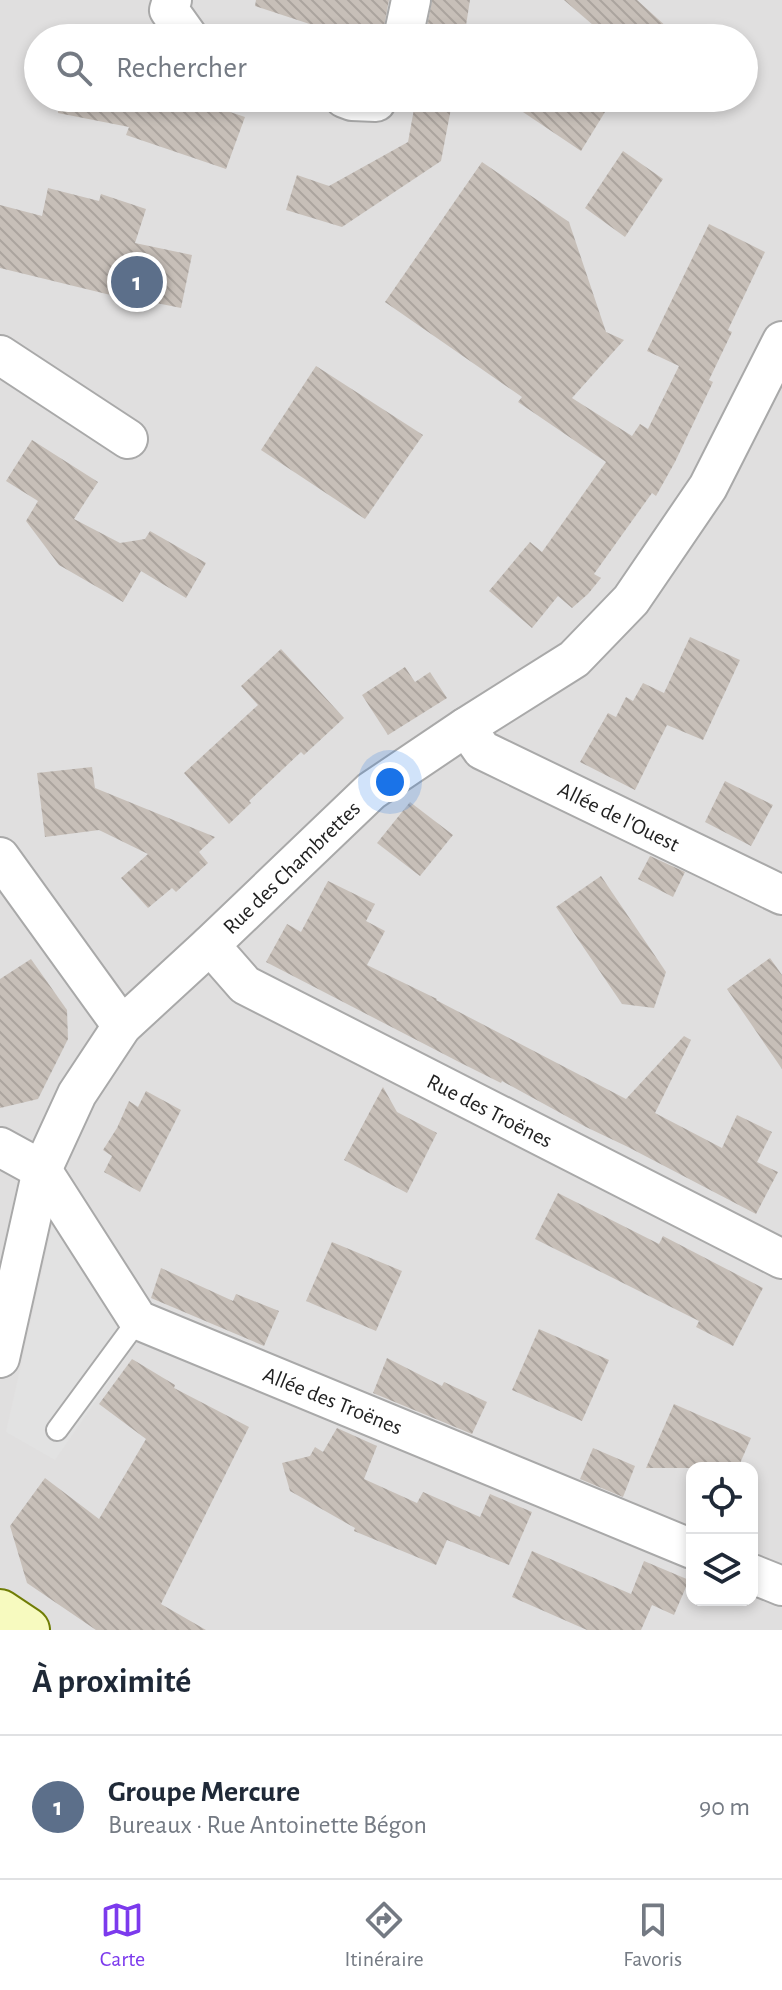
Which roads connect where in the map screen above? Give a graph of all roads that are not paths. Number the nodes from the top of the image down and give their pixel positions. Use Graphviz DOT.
graph roads {
  1 [pos="172,0"];
  2 [pos="411,0"];
  3 [pos="179,24"];
  4 [pos="406,24"];
  5 [pos="782,341"];
  6 [pos="0,355"];
  7 [pos="128,439"];
  8 [pos="466,727"];
  9 [pos="0,857"];
  10 [pos="782,895"];
  11 [pos="210,945"];
  12 [pos="122,1026"];
  13 [pos="0,1147"];
  14 [pos="42,1170"];
  15 [pos="782,1259"];
  16 [pos="138,1320"];
  17 [pos="0,1358"];
  18 [pos="57,1430"];
  19 [pos="686,1547"];
  20 [pos="758,1576"];
  21 [pos="782,1586"];
  22 [pos="0,1612"];
  23 [pos="27,1630"];
  1 -- 3 [label="street"];
  2 -- 4 [label="street"];
  5 -- 8 [label="street, Rue des Chambrettes"];
  6 -- 7 [label="street"];
  8 -- 10 [label="street, Allée de l'Ouest"];
  8 -- 11 [label="street, Rue des Chambrettes"];
  9 -- 12 [label="street"];
  11 -- 12 [label="street, Rue des Chambrettes"];
  11 -- 15 [label="street, Rue des Troënes"];
  12 -- 14 [label="street, Rue des Chambrettes"];
  13 -- 14 [label="street"];
  14 -- 16 [label="street"];
  14 -- 17 [label="street, Rue des Chambrettes"];
  16 -- 18 [label="lane"];
  16 -- 19 [label="street, Allée des Troënes"];
  20 -- 21 [label="street"];
  22 -- 23 [label="main road"];
}
